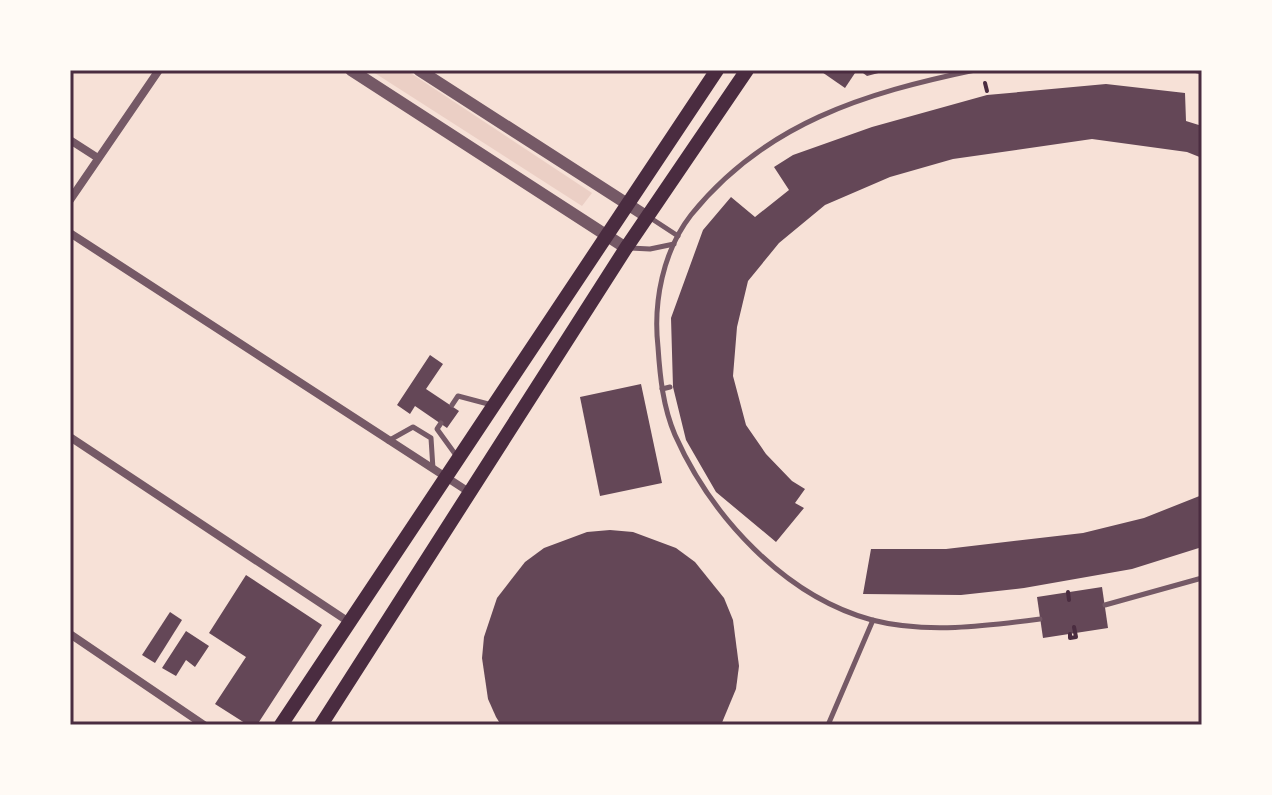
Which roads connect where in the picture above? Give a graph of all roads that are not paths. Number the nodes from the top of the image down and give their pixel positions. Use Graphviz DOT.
graph roads {
  1 [pos="159,70"];
  2 [pos="351,70"];
  3 [pos="419,70"];
  4 [pos="717,70"];
  5 [pos="747,70"];
  6 [pos="975,70"];
  7 [pos="1194,70"];
  8 [pos="1202,72"];
  9 [pos="70,140"];
  10 [pos="98,158"];
  11 [pos="70,200"];
  12 [pos="627,202"];
  13 [pos="646,216"];
  14 [pos="70,233"];
  15 [pos="605,235"];
  16 [pos="678,236"];
  17 [pos="674,244"];
  18 [pos="626,248"];
  19 [pos="542,330"];
  20 [pos="565,342"];
  21 [pos="670,387"];
  22 [pos="662,389"];
  23 [pos="452,405"];
  24 [pos="493,405"];
  25 [pos="516,419"];
  26 [pos="70,437"];
  27 [pos="431,438"];
  28 [pos="388,441"];
  29 [pos="458,458"];
  30 [pos="439,474"];
  31 [pos="469,492"];
  32 [pos="1202,578"];
  33 [pos="1105,605"];
  34 [pos="1040,619"];
  35 [pos="873,620"];
  36 [pos="349,622"];
  37 [pos="70,634"];
  38 [pos="326,721"];
  39 [pos="204,725"];
  40 [pos="281,725"];
  41 [pos="828,725"];
  1 -- 10 [label="street"];
  2 -- 15 [label="street"];
  3 -- 12 [label="street"];
  4 -- 12 [label="main road"];
  5 -- 13 [label="main road"];
  6 -- 16 [label="lane"];
  7 -- 8 [label="lane"];
  9 -- 10 [label="street"];
  10 -- 11 [label="street"];
  12 -- 13 [label="street"];
  12 -- 15 [label="main road"];
  13 -- 16 [label="lane"];
  13 -- 18 [label="main road"];
  14 -- 28 [label="street"];
  15 -- 18 [label="street"];
  15 -- 19 [label="main road"];
  16 -- 17 [label="lane"];
  17 -- 18 [label="lane"];
  17 -- 22 [label="lane"];
  18 -- 20 [label="main road"];
  19 -- 20 [label="main road"];
  19 -- 24 [label="main road"];
  20 -- 25 [label="main road"];
  21 -- 22 [label="lane"];
  22 -- 35 [label="lane"];
  23 -- 24 [label="lane"];
  24 -- 25 [label="main road"];
  24 -- 29 [label="main road"];
  25 -- 31 [label="main road"];
  26 -- 36 [label="street"];
  27 -- 28 [label="lane"];
  27 -- 29 [label="lane"];
  27 -- 30 [label="lane"];
  28 -- 30 [label="street"];
  29 -- 30 [label="main road"];
  30 -- 31 [label="street"];
  30 -- 36 [label="main road"];
  31 -- 38 [label="main road"];
  32 -- 33 [label="lane"];
  34 -- 35 [label="lane"];
  35 -- 41 [label="lane"];
  36 -- 40 [label="main road"];
  37 -- 39 [label="street"];
}
